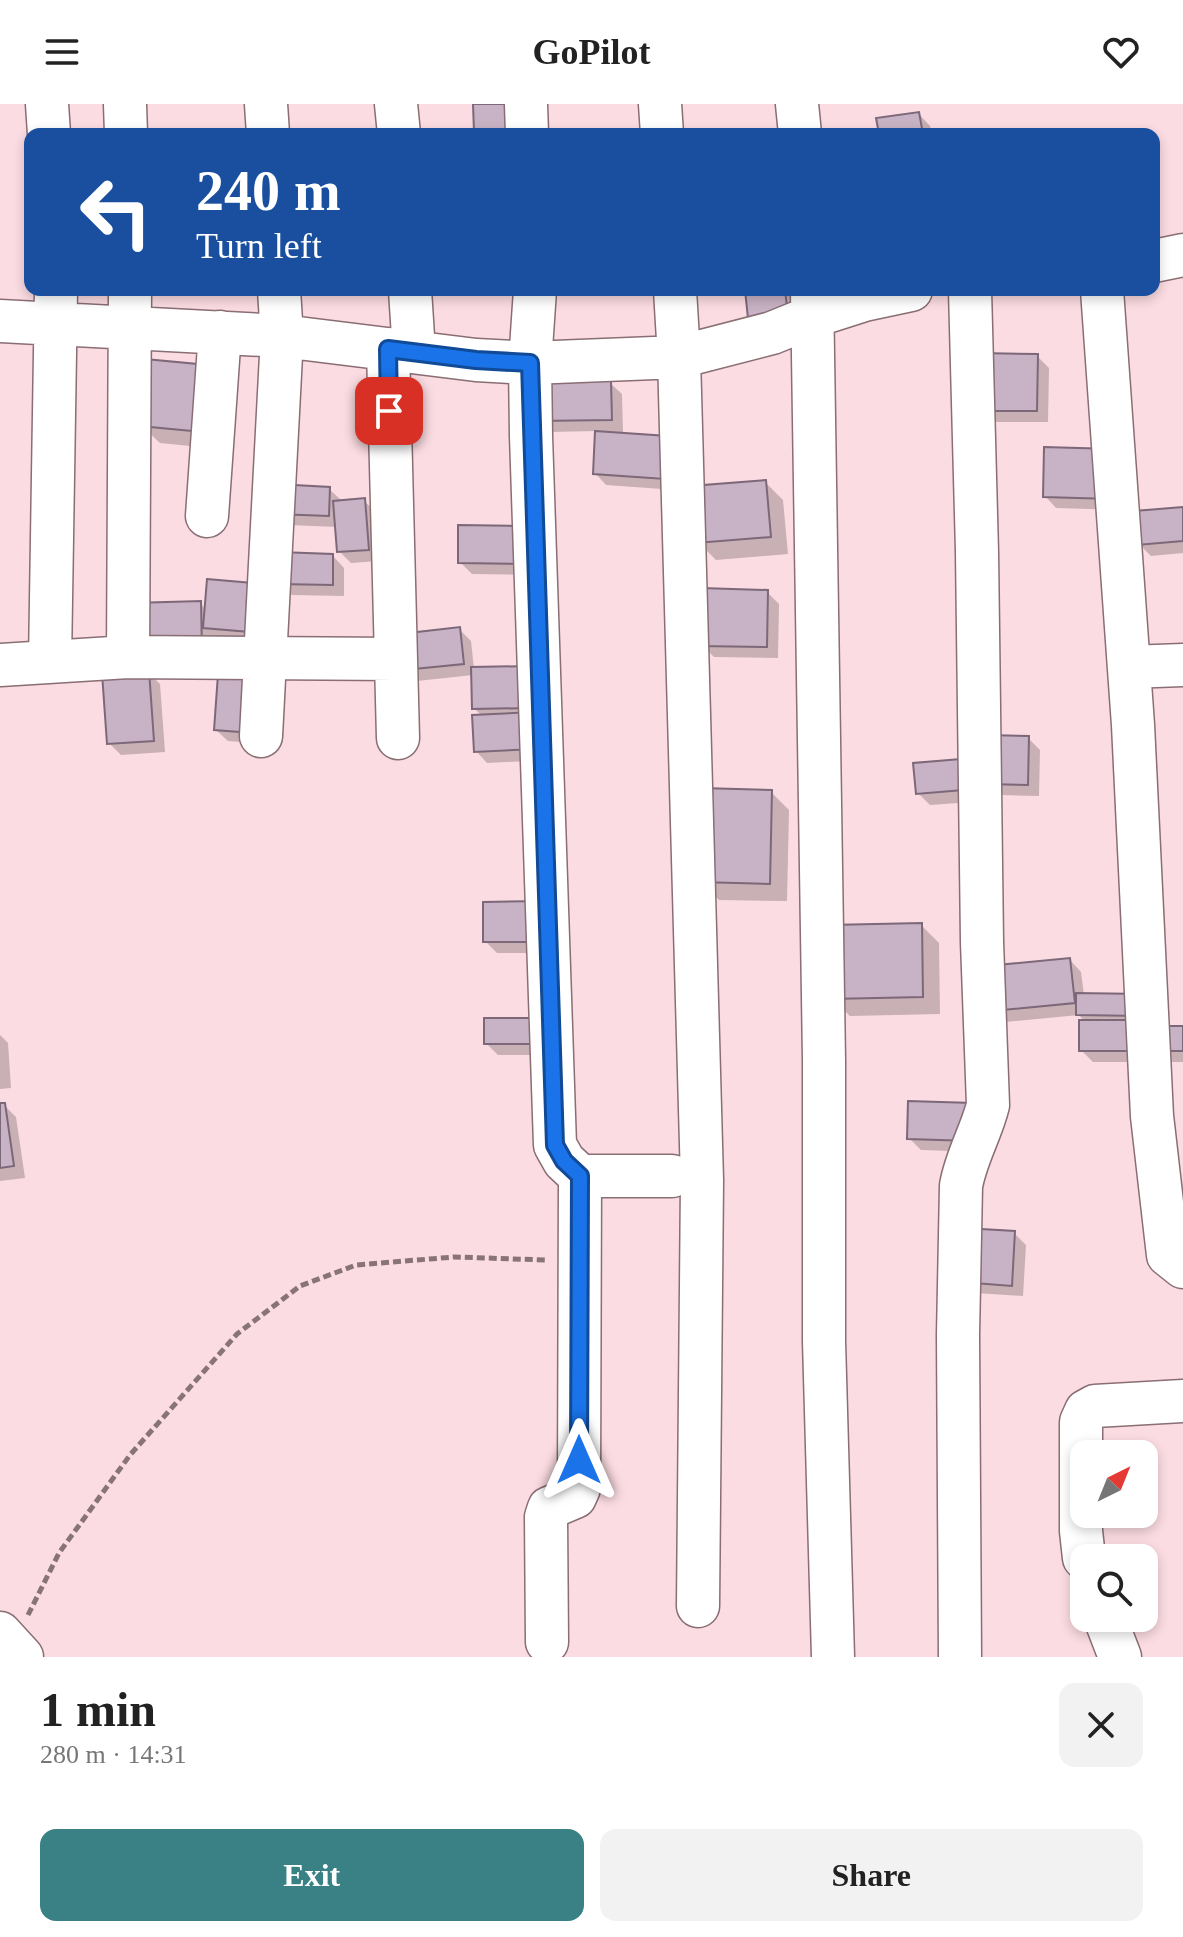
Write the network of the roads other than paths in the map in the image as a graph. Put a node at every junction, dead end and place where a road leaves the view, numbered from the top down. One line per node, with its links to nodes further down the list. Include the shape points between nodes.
1 (47, 104): 8 (street)
2 (125, 104): 9 (street)
3 (266, 104): 10 (street)
4 (396, 104): 11 (street)
5 (526, 104): 12 (street)
6 (660, 104): 13 (street)
7 (797, 104): 14 (street)
8 (49, 128)
9 (126, 128)
10 (268, 128)
11 (398, 128)
12 (527, 128)
13 (662, 128)
14 (799, 128)
15 (1183, 255): 16 (street)
16 (1160, 260)
17 (279, 296): 29 (street)
18 (409, 296): 30 (street)
19 (535, 296): 32 (street)
20 (675, 296): 31 (street)
21 (883, 296): 24 (street)
22 (970, 296): 52 (street, via 988,1105 961,1186)
23 (1102, 296): 40 (street)
24 (813, 303): 31 (street, via 772,333); 51 (street, via 824,1341)
25 (57, 306): 26 (street); 27 (street); 37 (street)
26 (130, 308): 28 (street); 34 (street)
27 (0, 321)
28 (220, 332): 29 (street); 33 (street)
29 (282, 336): 30 (street); 36 (street)
30 (401, 350): 32 (street); 35 (street)
31 (679, 357): 32 (street); 48 (street, via 702,1180)
32 (530, 363): 43 (street, via 555,1145)
33 (207, 516)
34 (128, 657): 36 (street); 37 (street)
35 (395, 659): 36 (street); 42 (street)
36 (265, 660): 41 (street)
37 (50, 662): 38 (street)
38 (0, 665)
39 (1183, 665): 40 (street)
40 (1129, 667): 45 (street, via 1152,1116 1168,1255)
41 (261, 736)
42 (398, 738)
43 (580, 1176): 44 (street); 50 (street, via 579,1488 575,1497 549,1508 546,1517)
44 (672, 1176)
45 (1183, 1267)
46 (1183, 1401): 47 (street, via 1095,1406 1086,1411 1081,1422)
47 (1082, 1544)
48 (698, 1606)
49 (1110, 1632): 53 (street)
50 (547, 1642)
51 (833, 1657)
52 (960, 1657)
53 (1120, 1657)

